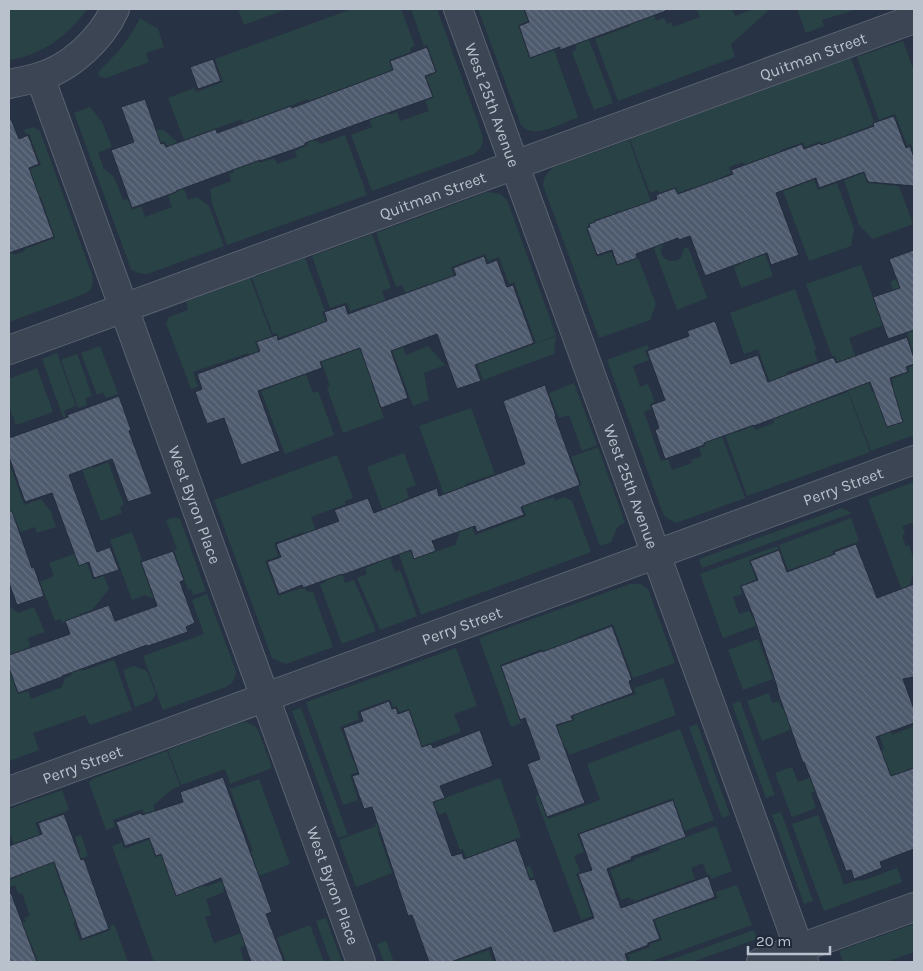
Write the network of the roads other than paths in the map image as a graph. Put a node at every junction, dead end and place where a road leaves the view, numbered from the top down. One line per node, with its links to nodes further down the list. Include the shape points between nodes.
1 (115, 9): 4 (street, via 96,40 84,51)
2 (458, 9): 6 (street, West 25th Avenue)
3 (914, 19): 6 (street, Quitman Street)
4 (40, 77): 5 (street); 7 (street, West Byron Place)
5 (9, 84)
6 (514, 165): 7 (street, Quitman Street); 10 (street, West 25th Avenue)
7 (124, 308): 8 (street, Quitman Street); 11 (street, West Byron Place)
8 (9, 350)
9 (914, 460): 10 (street, Perry Street)
10 (656, 554): 11 (street, Perry Street); 14 (street, West 25th Avenue)
11 (265, 697): 12 (street, Perry Street); 15 (street, West Byron Place)
12 (9, 790)
13 (914, 907): 14 (street)
14 (802, 955): 16 (street)
15 (361, 962)
16 (761, 962)

